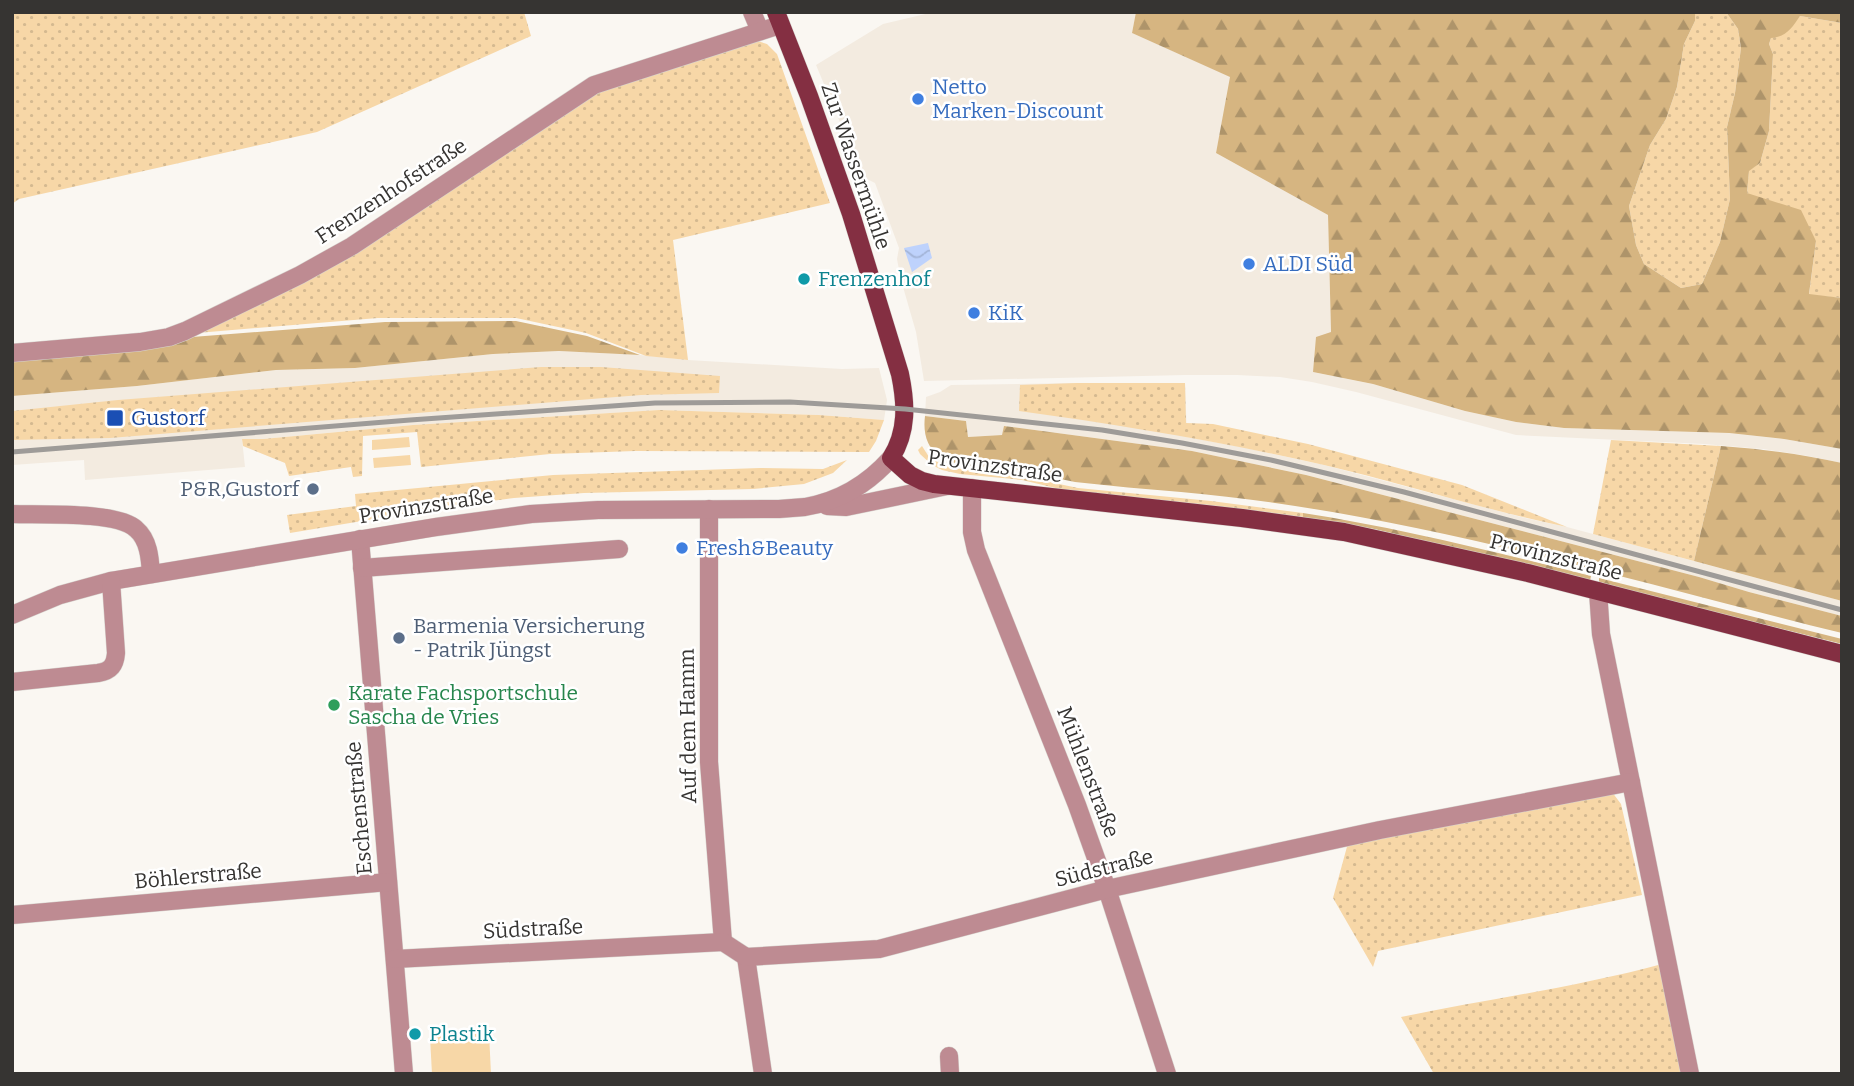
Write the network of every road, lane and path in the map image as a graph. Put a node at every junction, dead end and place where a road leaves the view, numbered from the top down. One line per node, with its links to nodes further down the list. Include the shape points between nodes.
1 (752, 12): 3 (street)
2 (778, 18): 3 (street, Frenzenhofstraße); 5 (main road, Zur Wassermühle, via 851,214 900,374 905,417)
3 (760, 31): 4 (street, Frenzenhofstraße, via 594,85 352,246 185,331 147,341)
4 (12, 353)
5 (891, 457): 6 (main road, Provinzstraße, via 910,475); 8 (street, Provinzstraße, via 848,494)
6 (947, 486): 7 (main road, Provinzstraße); 8 (street, via 846,507)
7 (972, 488): 16 (main road, Provinzstraße, via 1324,529); 22 (street, Mühlenstraße, via 976,550)
8 (813, 506): 9 (street, Provinzstraße)
9 (709, 509): 11 (street, Provinzstraße, via 531,514); 24 (street, Auf dem Hamm, via 709,762)
10 (12, 514): 14 (street, via 124,522 142,536)
11 (359, 539): 13 (street, Eschenstraße); 14 (street, Provinzstraße)
12 (619, 549): 13 (street)
13 (362, 568): 21 (street, Eschenstraße)
14 (151, 575): 15 (street, Provinzstraße)
15 (111, 581): 17 (street, Provinzstraße); 19 (street, via 116,653 111,667 99,673)
16 (1598, 591): 18 (main road, Provinzstraße); 20 (street, via 1601,634)
17 (12, 615)
18 (1842, 654)
19 (12, 682)
20 (1631, 782): 22 (street, Südstraße); 30 (street)
21 (388, 882): 23 (street, Böhlerstraße); 26 (street, Eschenstraße)
22 (1107, 889): 25 (street, Südstraße, via 894,946); 29 (street, Mühlenstraße)
23 (12, 915)
24 (723, 942): 25 (street); 26 (street, Südstraße)
25 (746, 957): 28 (street)
26 (395, 959): 27 (street, Eschenstraße)
27 (404, 1074)
28 (763, 1074)
29 (1167, 1074)
30 (1690, 1074)

